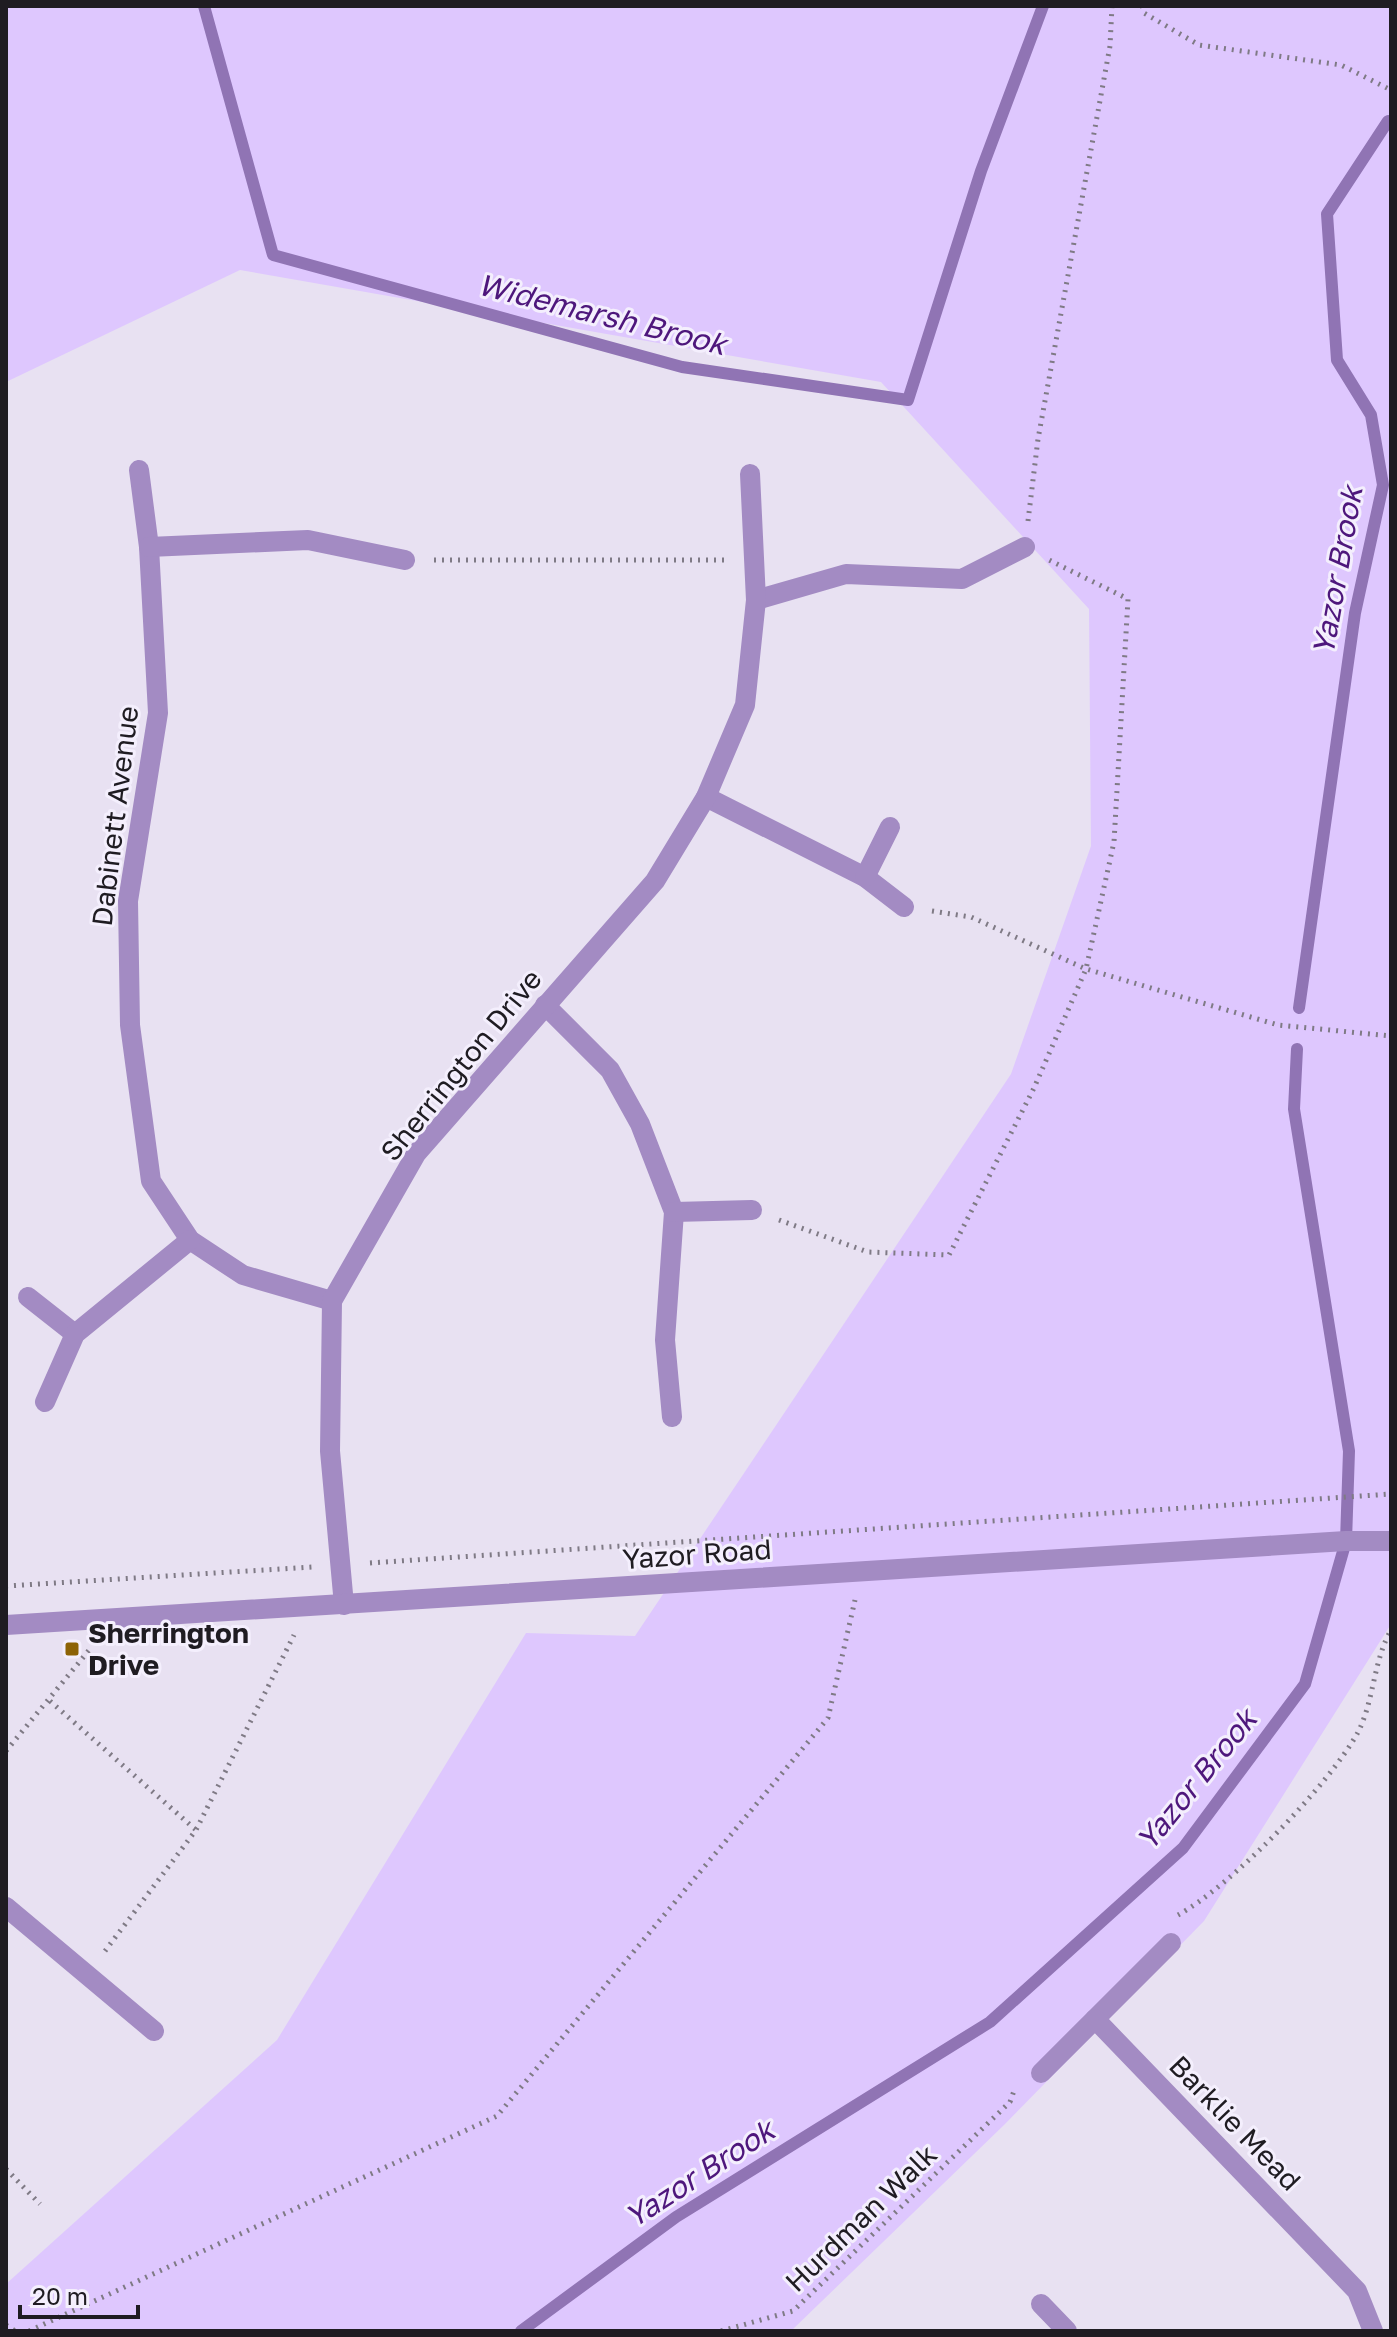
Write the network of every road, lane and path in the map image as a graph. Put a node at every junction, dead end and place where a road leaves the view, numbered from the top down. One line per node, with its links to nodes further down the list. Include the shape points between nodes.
1 (1112, 6): 7 (path, via 1110,46 1038,439)
2 (1142, 6): 3 (path, via 1144,13 1199,45 1341,65)
3 (1391, 90)
4 (139, 470): 6 (street, Dabinett Avenue)
5 (750, 474): 9 (street, Sherrington Drive)
6 (149, 547): 8 (street, via 308,540); 20 (street, Dabinett Avenue, via 158,713 128,901 130,1025 151,1181)
7 (1025, 547): 10 (street, via 962,579 846,574); 15 (path, via 1128,599 1114,842)
8 (405, 560): 9 (path)
9 (754, 560): 10 (street, Sherrington Drive)
10 (756, 600): 11 (street, Sherrington Drive, via 745,705)
11 (706, 797): 13 (street); 16 (street, Sherrington Drive, via 655,881)
12 (890, 827): 13 (street)
13 (865, 877): 14 (street)
14 (904, 907): 15 (path, via 971,917)
15 (1086, 969): 17 (path, via 1278,1025); 18 (path, via 1034,1088 949,1255 868,1252)
16 (545, 1005): 19 (street, via 610,1070 640,1124); 22 (street, Sherrington Drive, via 416,1154)
17 (1391, 1036)
18 (752, 1210): 19 (street)
19 (674, 1212): 25 (street, via 665,1340)
20 (190, 1240): 22 (street, Dabinett Avenue, via 243,1275); 23 (street)
21 (28, 1297): 23 (street)
22 (332, 1301): 28 (street, Sherrington Drive, via 330,1451)
23 (75, 1334): 24 (street)
24 (45, 1402)
25 (672, 1417)
26 (1391, 1494): 28 (path)
27 (1391, 1541): 29 (street, Yazor Road)
28 (340, 1565): 30 (path); 31 (street, Sherrington Drive)
29 (862, 1571): 31 (street, Yazor Road); 52 (path, via 828,1718 497,2116)
30 (6, 1586)
31 (344, 1605): 32 (street, Yazor Road)
32 (311, 1606): 33 (street, Yazor Road); 38 (path)
33 (114, 1616): 34 (street, Yazor Road); 36 (path)
34 (6, 1625)
35 (1391, 1630): 40 (path, via 1358,1732 1319,1787 1205,1901)
36 (50, 1701): 37 (path); 38 (path)
37 (6, 1751)
38 (196, 1830): 42 (path)
39 (6, 1907): 42 (street)
40 (1168, 1921)
41 (1171, 1943): 43 (street)
42 (87, 1974): 44 (street)
43 (1095, 2019): 45 (street); 55 (street, Barklie Mead, via 1357,2291)
44 (154, 2031)
45 (1041, 2073)
46 (1018, 2079): 53 (path, Hurdman Walk, via 1010,2102 793,2311)
47 (6, 2169): 48 (path)
48 (40, 2204)
49 (1041, 2304): 54 (street)
50 (6, 2325): 51 (path)
51 (15, 2331)
52 (29, 2331)
53 (721, 2331)
54 (1067, 2331)
55 (1373, 2331)

